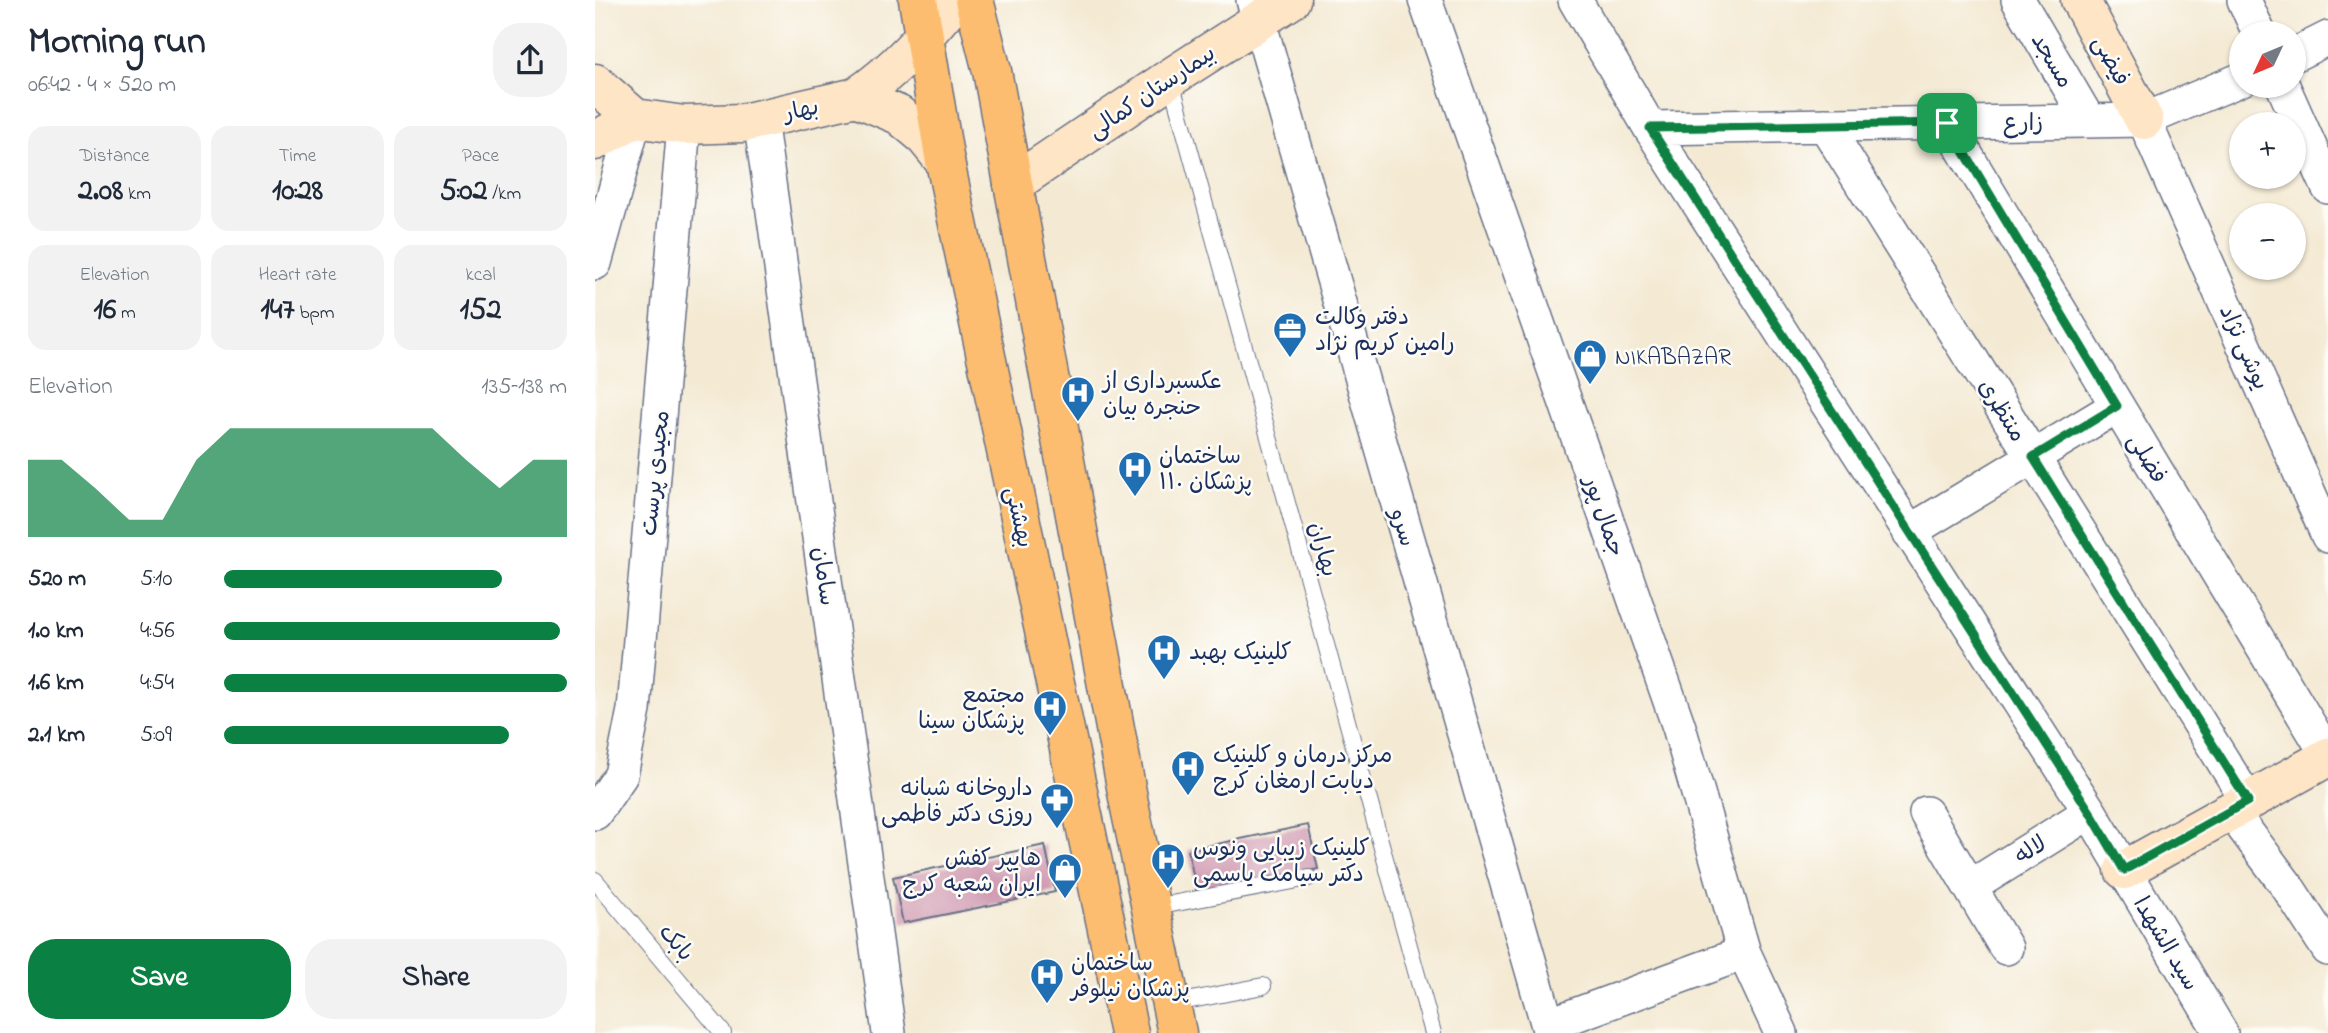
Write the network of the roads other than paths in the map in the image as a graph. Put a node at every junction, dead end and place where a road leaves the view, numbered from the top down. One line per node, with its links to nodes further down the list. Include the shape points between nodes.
1 (955, 0): 10 (street)
2 (974, 0): 29 (main road)
3 (1291, 0): 9 (street, بیمارستان کمالی)
4 (1425, 0): 48 (street, جمال پور, via 1679,727)
5 (1575, 0): 26 (street, سید الشهدا)
6 (2018, 0): 22 (street, مسجد)
7 (2080, 0): 21 (street, فیضی)
8 (2244, 0): 11 (street)
9 (1256, 11): 14 (street, بیمارستان کمالی); 51 (street, سرو)
10 (921, 18): 17 (street, via 883,79); 28 (main road, بهشتى)
11 (2254, 21)
12 (2328, 38): 13 (street)
13 (2307, 48)
14 (1170, 78): 29 (street, بیمارستان کمالی); 55 (lane, بهاران)
15 (595, 83): 19 (street)
16 (2229, 84): 21 (street)
17 (856, 97): 20 (street, بهار); 28 (street, via 899,115)
18 (2288, 98): 30 (street)
19 (635, 118): 24 (street, بهار); 27 (street); 31 (street)
20 (761, 118): 24 (street, بهار); 53 (street, سامان)
21 (2144, 120): 22 (street, زارع); 35 (street, یوشی نژاد)
22 (2089, 121): 23 (street, زارع)
23 (1947, 123): 25 (street, زارع); 32 (street, فضلی)
24 (684, 125): 39 (street, مجیدی پرست, via 633,710 621,775)
25 (1825, 125): 26 (street, زارع); 33 (street, منتظری)
26 (1650, 128): 34 (street, سید الشهدا)
27 (595, 141)
28 (945, 162): 54 (main road, بهشتى)
29 (1013, 184): 45 (main road)
30 (2328, 187)
31 (595, 263)
32 (2117, 406): 33 (street); 36 (street, فضلی)
33 (2033, 457): 34 (street); 37 (street, منتظری)
34 (1909, 532): 38 (street, سید الشهدا)
35 (2328, 536)
36 (2328, 757): 37 (street)
37 (2239, 806): 41 (street); 47 (street, منتظری)
38 (2090, 812): 41 (street, سید الشهدا); 44 (street, لاله)
39 (595, 813)
40 (1926, 813): 44 (street)
41 (2124, 870): 57 (street, سید الشهدا)
42 (1309, 878): 45 (lane)
43 (595, 880): 52 (lane, بابک)
44 (1970, 887): 46 (street)
45 (1150, 908): 50 (main road)
46 (2006, 948)
47 (2328, 949)
48 (1744, 953): 51 (street); 56 (street, جمال پور)
49 (1263, 986): 50 (lane)
50 (1174, 1018)
51 (1549, 1029)
52 (723, 1033)
53 (888, 1033)
54 (1129, 1033)
55 (1433, 1033)
56 (1781, 1033)
57 (2221, 1033)

